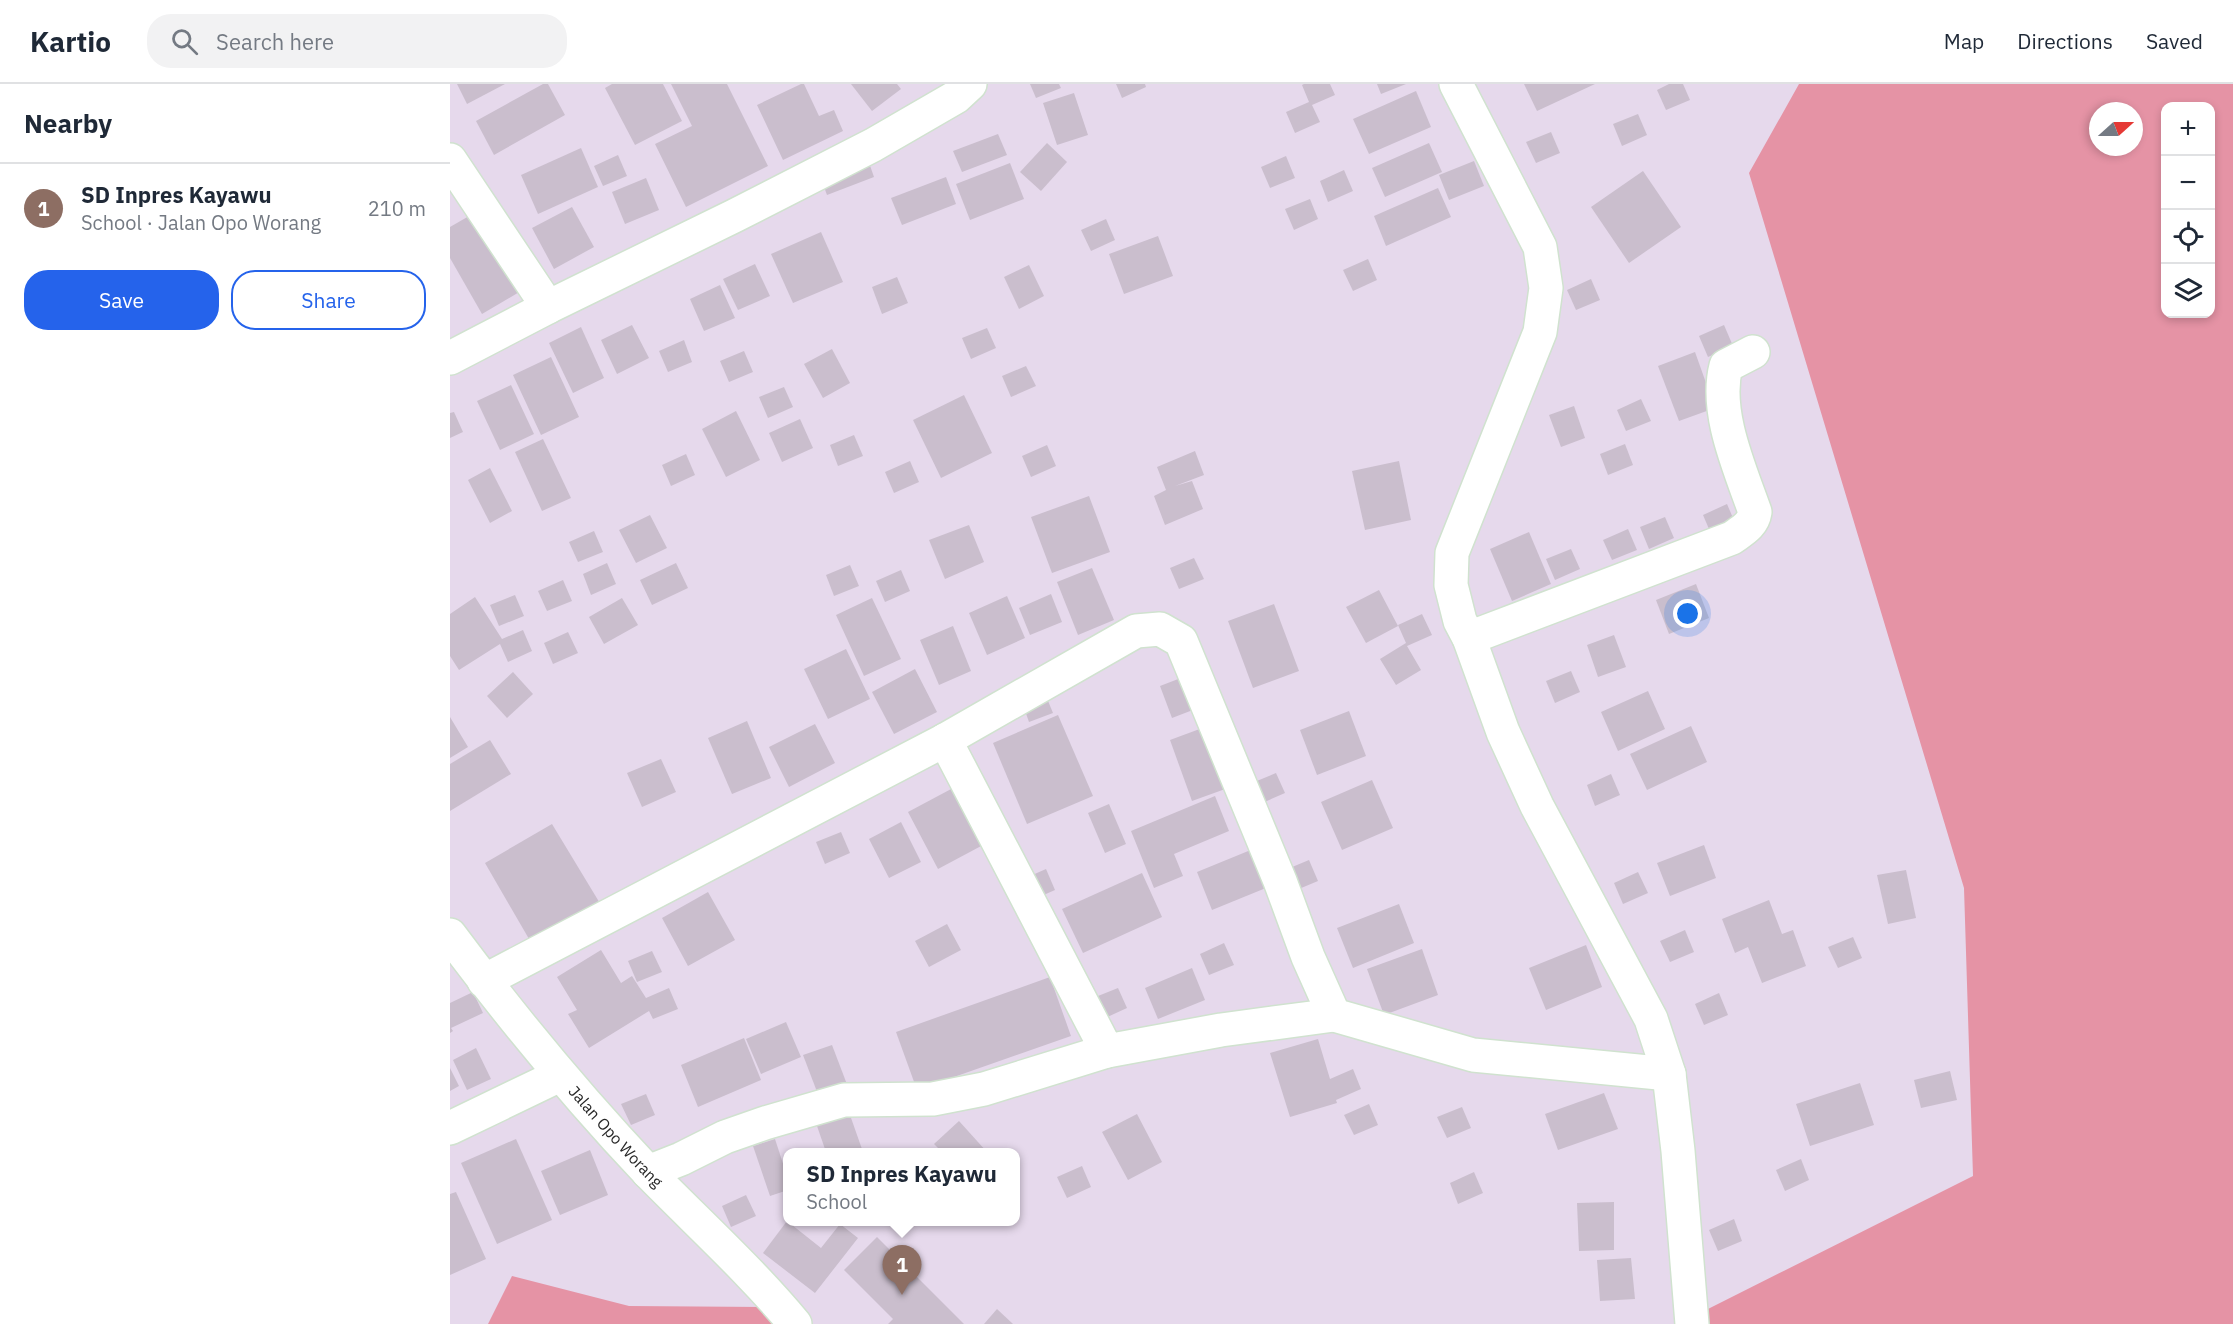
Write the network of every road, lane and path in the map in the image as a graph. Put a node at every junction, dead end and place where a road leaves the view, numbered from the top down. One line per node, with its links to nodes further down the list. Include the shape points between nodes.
1 (970, 84): 4 (street, via 946,103 873,145)
2 (1456, 84): 7 (street, via 1540,247 1546,288 1540,333 1452,553 1451,585 1460,621)
3 (450, 160): 4 (street)
4 (548, 307): 6 (street)
5 (1753, 352): 7 (street, via 1726,366 1722,380 1724,409 1755,512 1754,520 1732,538)
6 (450, 358)
7 (1469, 638): 13 (street, via 1503,732 1537,806 1651,1019)
8 (945, 740): 10 (street); 11 (street, via 1136,631 1160,629 1181,641); 12 (street)
9 (450, 935): 10 (street, Jalan Opo Worang)
10 (484, 981): 14 (street, Jalan Opo Worang)
11 (1334, 1015): 12 (street, via 1221,1030); 13 (street, via 1473,1055)
12 (1107, 1052): 16 (street, via 984,1089 933,1099 844,1100 745,1130)
13 (1669, 1074): 18 (street)
14 (560, 1075): 15 (street); 16 (street, Jalan Opo Worang)
15 (450, 1128)
16 (648, 1172): 17 (street, Jalan Opo Worang)
17 (795, 1324)
18 (1692, 1324)

